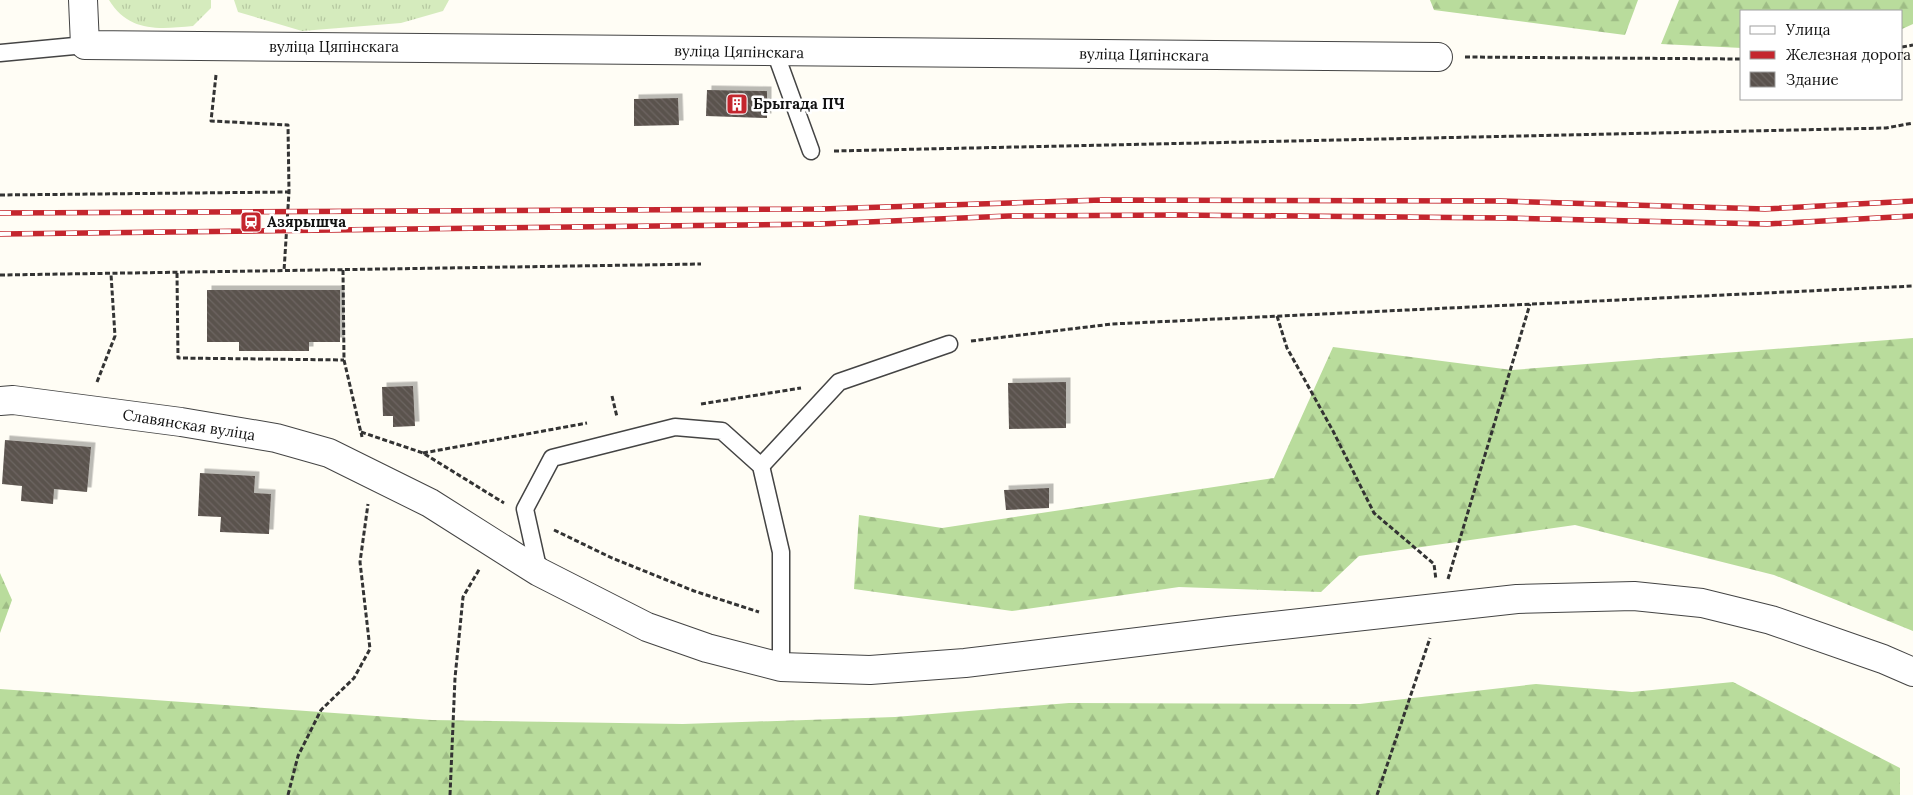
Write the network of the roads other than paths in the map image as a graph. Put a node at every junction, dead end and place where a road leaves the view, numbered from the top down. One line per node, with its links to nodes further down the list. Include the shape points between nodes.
1 (83, 0): 2 (street)
2 (85, 45): 3 (street, вуліца Цяпінскага); 4 (lane)
3 (775, 52): 5 (street, вуліца Цяпінскага); 6 (lane)
4 (0, 53)
5 (1438, 57)
6 (811, 151)
7 (949, 344): 9 (lane, via 839,382)
8 (0, 401): 10 (street, Славянская вуліца, via 181,422 276,438 329,452 430,503)
9 (760, 466): 10 (lane, via 722,431 675,427 552,458 525,509); 11 (lane, via 781,552)
10 (539, 572): 11 (street, Славянская вуліца, via 647,626 706,648)
11 (781, 667): 12 (street, Славянская вуліца, via 870,670 965,663 1517,600 1634,596 1702,603 1771,620)
12 (1913, 672)

